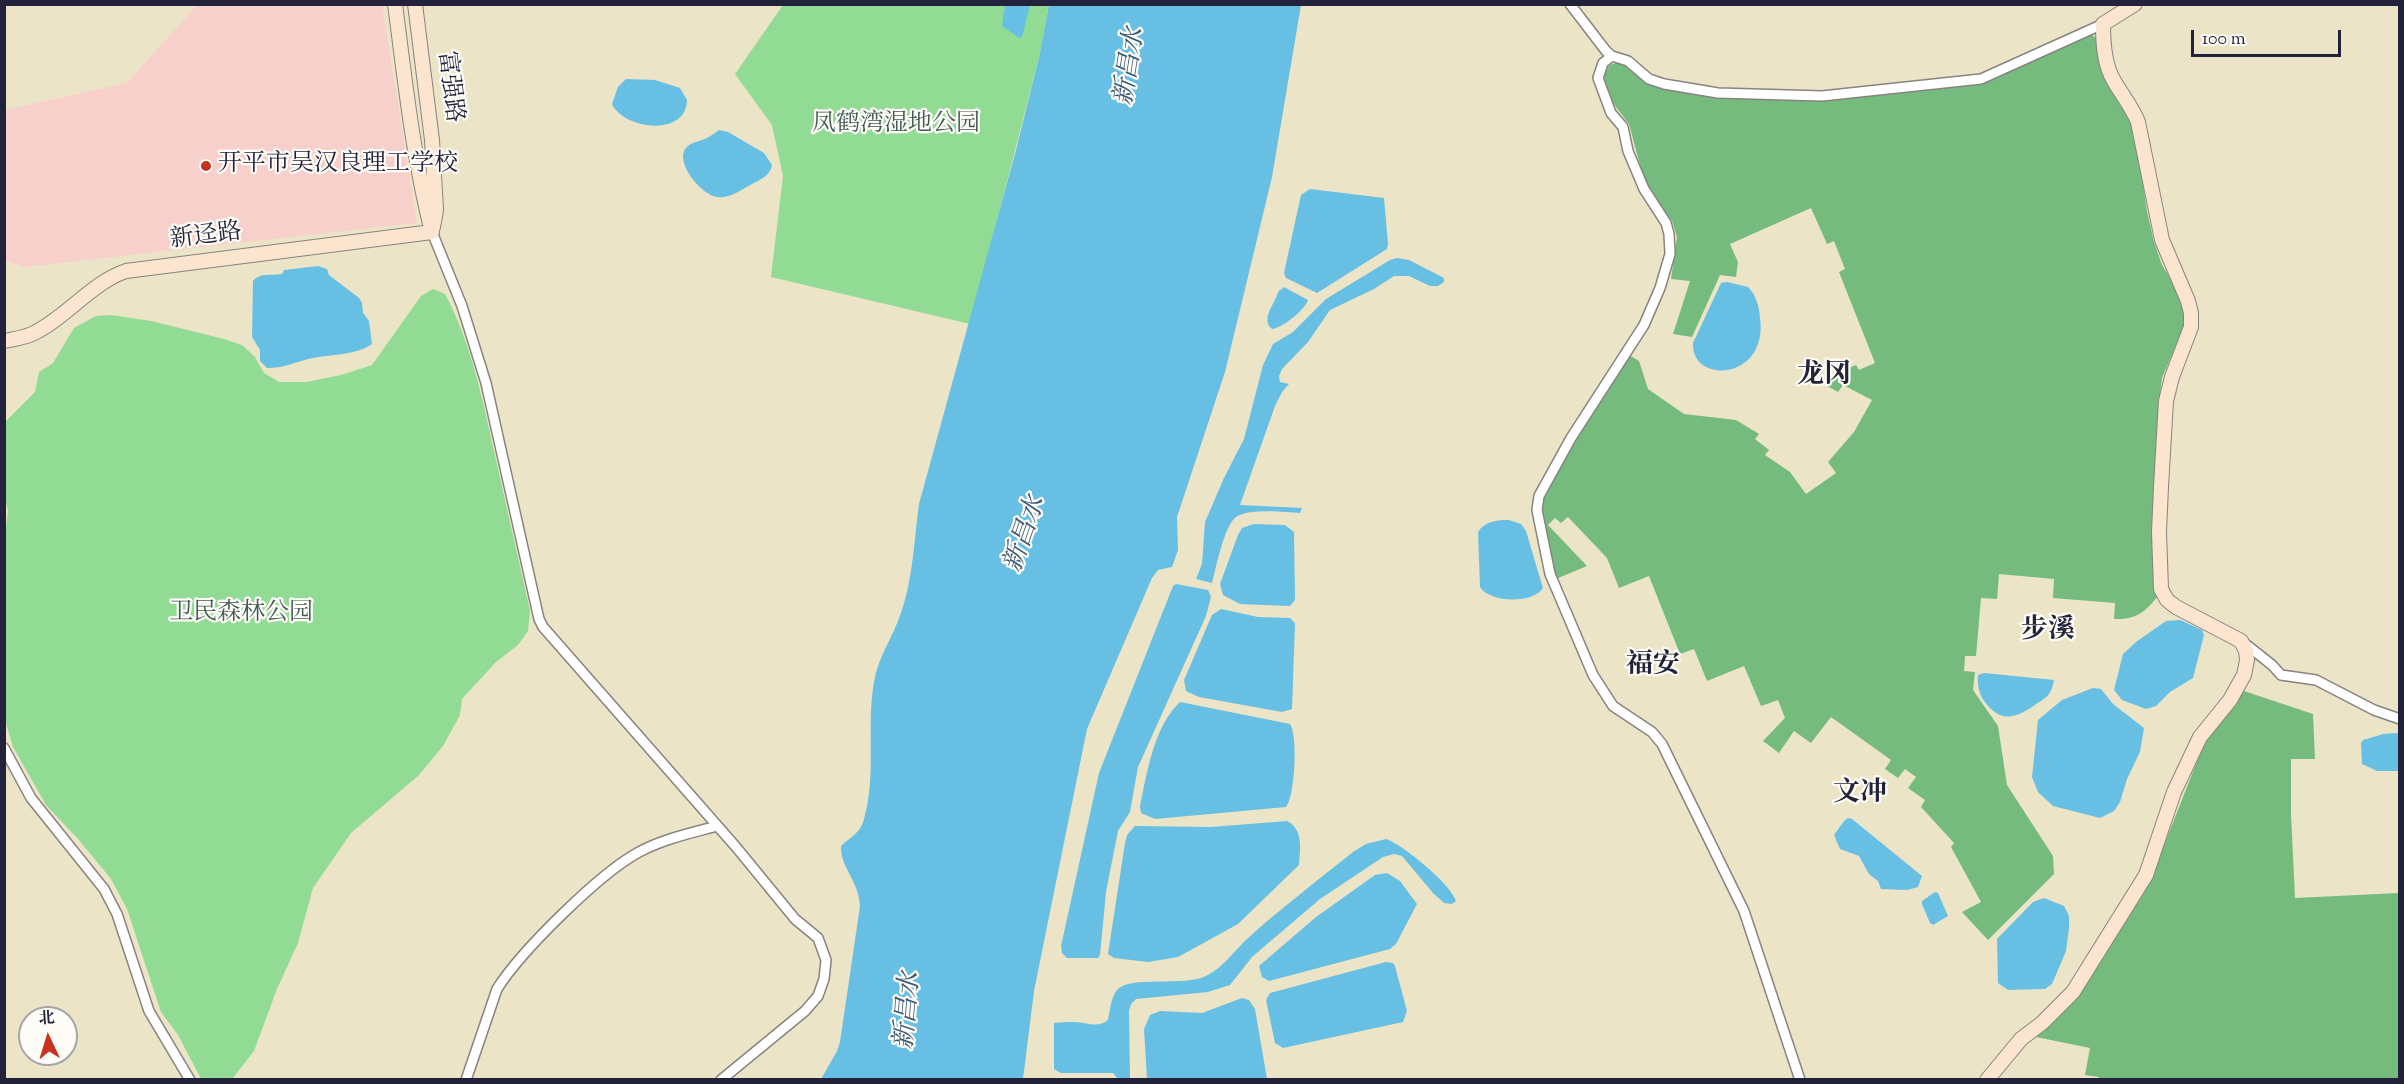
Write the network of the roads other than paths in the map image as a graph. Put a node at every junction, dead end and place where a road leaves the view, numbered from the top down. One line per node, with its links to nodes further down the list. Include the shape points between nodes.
1 (395, 4): 7 (street, 富强路, via 413,142)
2 (415, 4): 7 (street, 富强路, via 432,140 436,210)
3 (1570, 4): 6 (street)
4 (2135, 4): 5 (street)
5 (2103, 24): 6 (street, via 1981,79 1822,96 1745,95 1683,88 1655,82 1628,61); 9 (street, via 2111,75 2138,122 2162,240 2192,313 2191,327 2166,401 2159,532 2161,589 2175,607)
6 (1612, 56): 17 (street, via 1603,63 1598,78 1611,114 1623,127 1644,189 1666,223 1670,249 1660,288 1644,325 1571,438 1539,496 1537,510 1550,574 1593,675 1613,706 1652,732 1662,744 1744,911)
7 (432, 232): 8 (street, 新迳路, via 126,271 38,331); 12 (street, via 462,306 486,383 539,619)
8 (4, 341)
9 (2241, 641): 10 (street, via 2281,675 2316,680 2374,710); 13 (street, via 2247,660 2244,675 2230,700 2200,737 2174,792 2141,883 2073,992 2021,1039)
10 (2400, 718)
11 (4, 748): 14 (street, via 31,798 104,889 117,914 150,1011)
12 (717, 826): 15 (street, via 665,841 626,860 541,937 497,989); 16 (street, via 795,919 818,938 826,960 824,979 810,1006)
13 (1988, 1079)
14 (190, 1080)
15 (466, 1080)
16 (721, 1080)
17 (1800, 1080)

